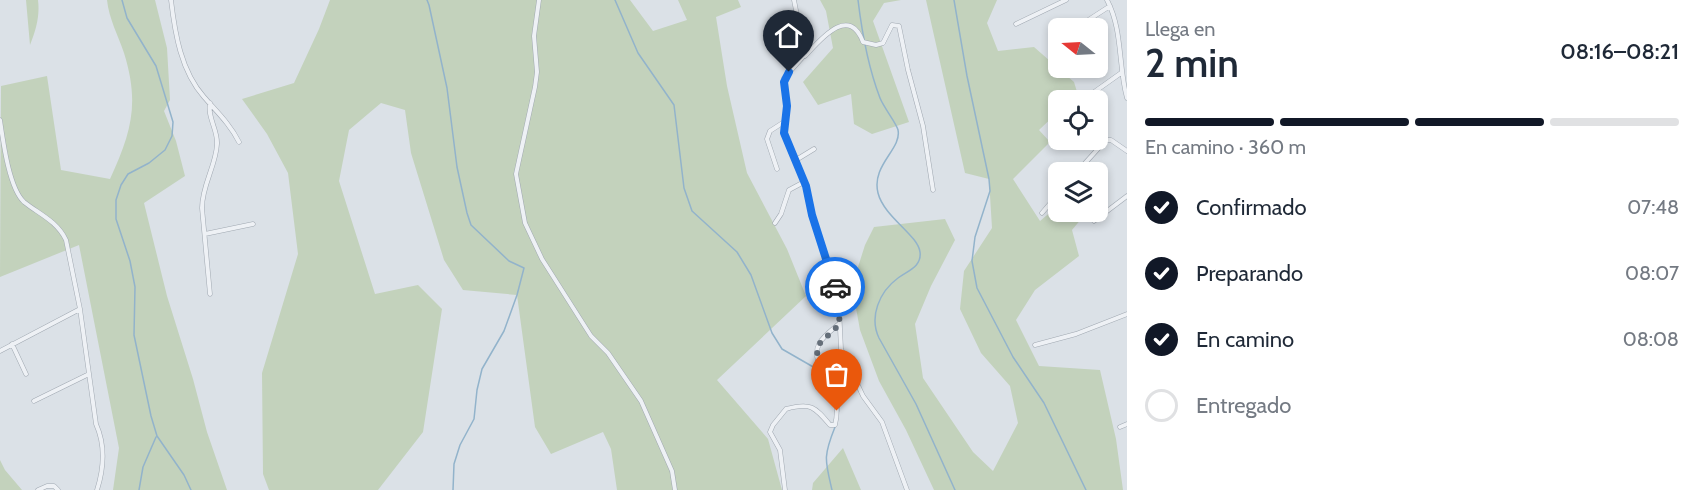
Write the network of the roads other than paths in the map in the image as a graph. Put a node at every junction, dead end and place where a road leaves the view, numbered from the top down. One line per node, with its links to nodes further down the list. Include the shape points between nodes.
1 (171, 0): 13 (street, via 181,54 198,89)
2 (539, 0): 46 (street, via 534,36 537,72 516,174 525,223 542,259 591,336 608,352 641,401 672,471)
3 (794, 0): 9 (street, via 805,48)
4 (1066, 0): 8 (street)
5 (1107, 0): 6 (street)
6 (1110, 6): 7 (street); 10 (street, via 1116,21)
7 (1091, 18)
8 (1016, 24)
9 (802, 58): 15 (street, via 784,78); 23 (street, via 839,25 849,26 860,34 863,42 876,45 883,43 892,25 899,26 923,126)
10 (1121, 72): 11 (street); 12 (street)
11 (1097, 90)
12 (1127, 98)
13 (210, 102): 16 (street); 30 (street, via 217,145 202,194)
14 (0, 120): 32 (street, via 17,194 48,218 66,240)
15 (785, 121): 19 (street, via 784,136); 21 (street, via 770,131 766,139)
16 (239, 142)
17 (814, 149): 19 (street)
18 (1127, 151): 20 (street, via 1106,140)
19 (796, 160): 22 (street)
20 (1086, 162)
21 (777, 169)
22 (804, 182): 28 (street, via 789,190); 34 (street, via 834,283)
23 (933, 190)
24 (1127, 196): 26 (street)
25 (1048, 205): 27 (street)
26 (1108, 210)
27 (1041, 213)
28 (775, 222)
29 (253, 224): 30 (street)
30 (205, 234): 31 (street)
31 (210, 294)
32 (80, 309): 35 (street); 39 (street)
33 (1127, 314): 36 (street)
34 (840, 324): 47 (street, via 819,344 817,352 820,367 833,390 835,425 830,425 816,409 804,406 786,408 772,425 770,432 780,450); 48 (street, via 844,357 863,396 882,422)
35 (12, 344): 37 (street); 38 (street)
36 (1035, 345)
37 (0, 351)
38 (26, 374)
39 (89, 374): 40 (street); 45 (street, via 102,439)
40 (34, 401)
41 (1127, 424): 42 (street)
42 (1120, 427)
43 (38, 490): 44 (street, via 54,486)
44 (58, 490)
45 (97, 490)
46 (675, 490)
47 (785, 490)
48 (907, 490)

